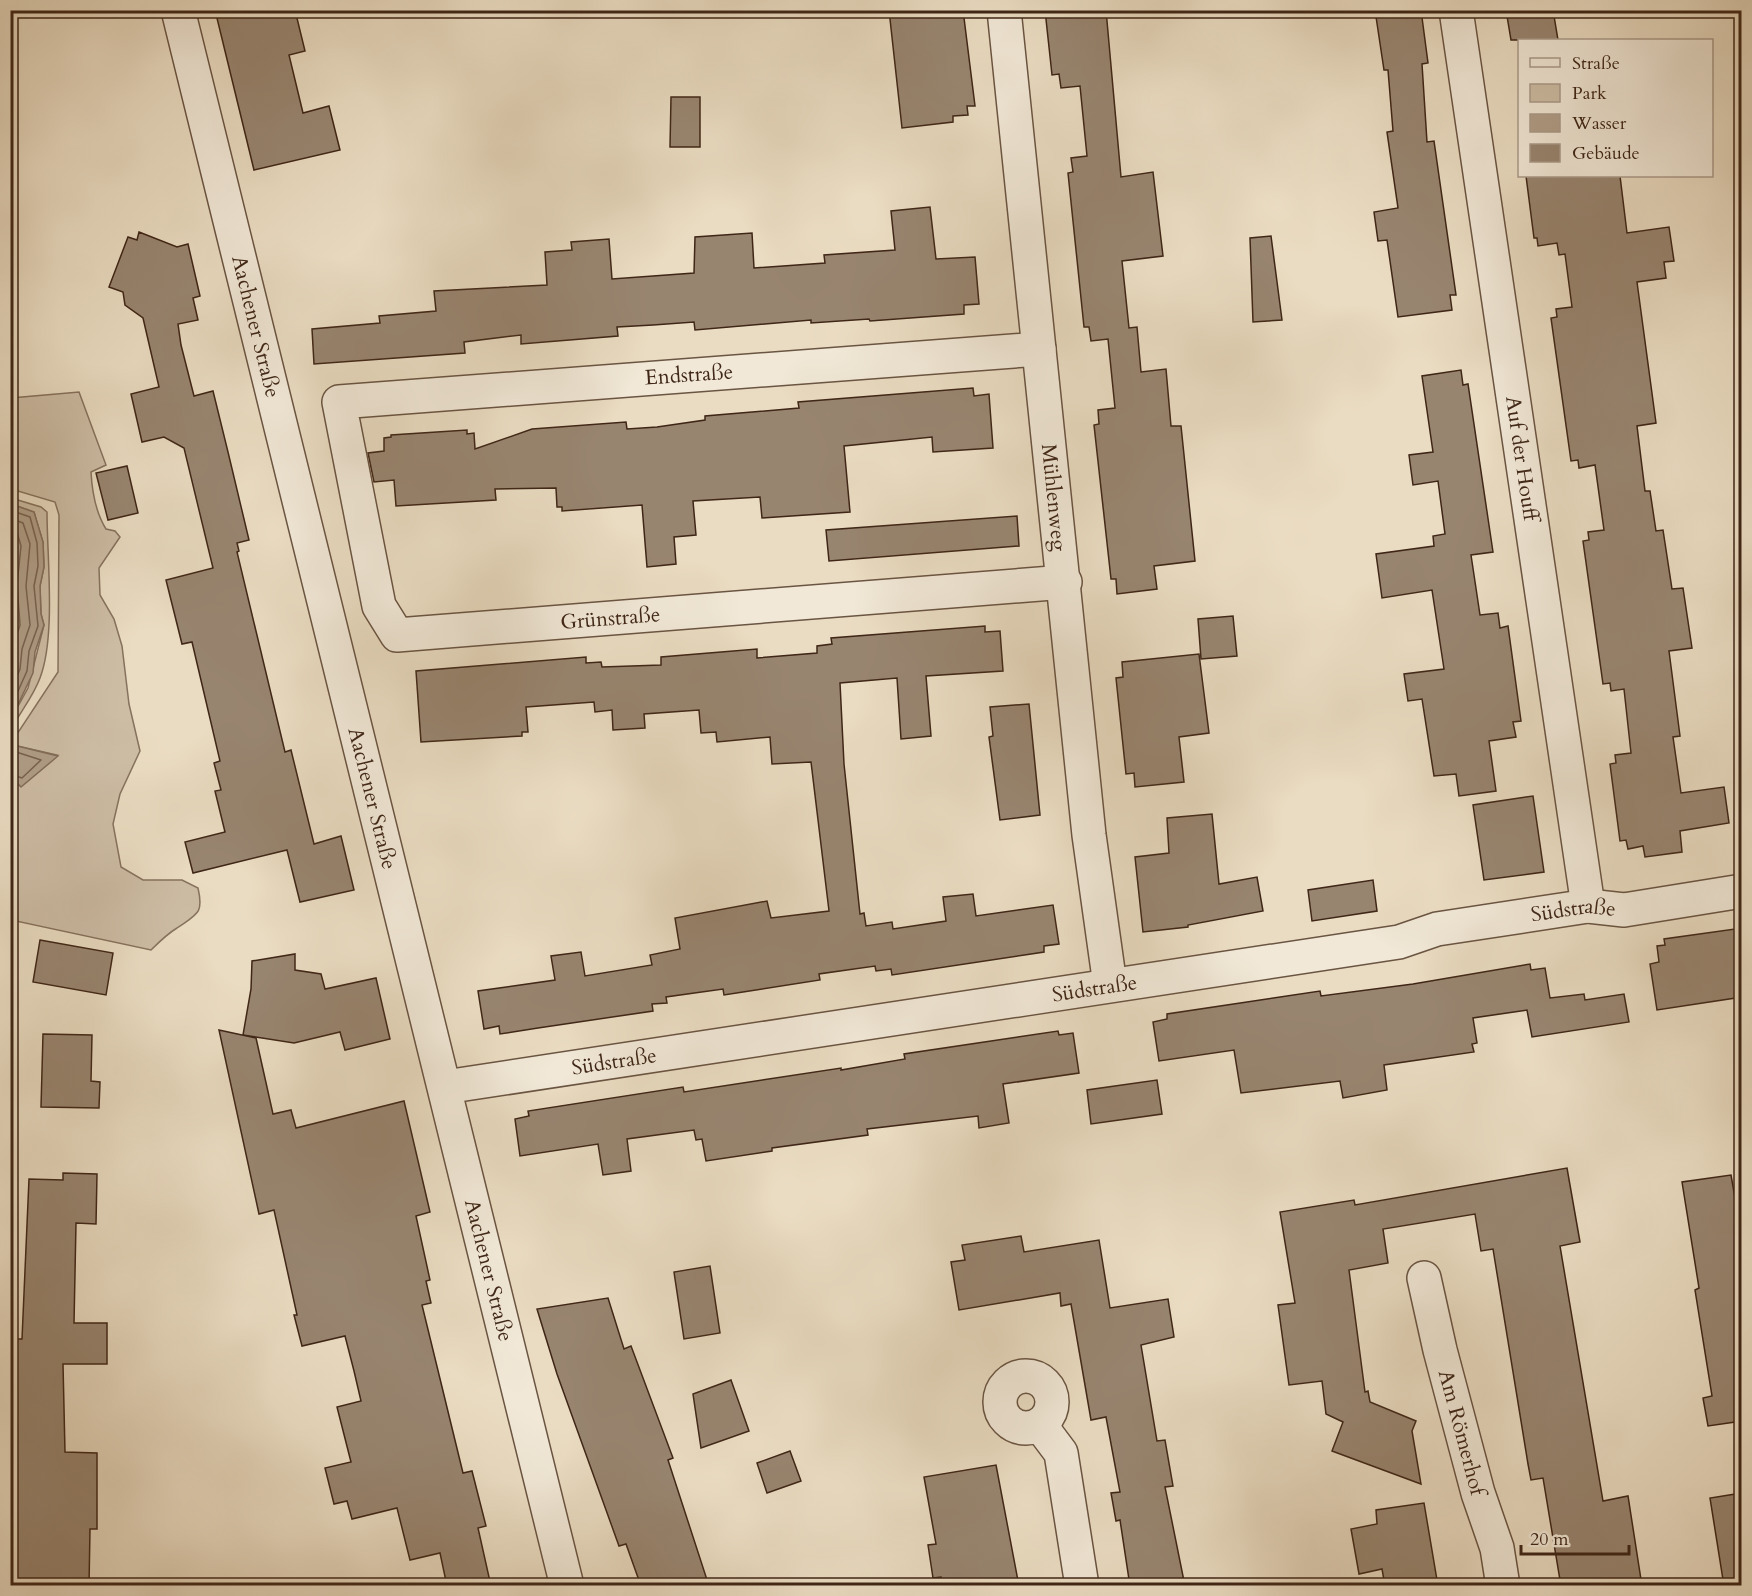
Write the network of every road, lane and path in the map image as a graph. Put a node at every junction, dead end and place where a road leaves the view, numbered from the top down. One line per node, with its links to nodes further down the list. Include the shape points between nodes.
1 (178, 10): 10 (street, Aachener Straße)
2 (1004, 10): 4 (street, Mühlenweg)
3 (1456, 10): 8 (street, Auf der Houff)
4 (1039, 349): 5 (street, Endstraße); 6 (street, Mühlenweg)
5 (339, 402): 6 (street, Grünstraße, via 379,606 397,635)
6 (1065, 582): 9 (street, Mühlenweg, via 1089,835)
7 (1742, 891): 8 (street, Südstraße, via 1624,910)
8 (1588, 906): 9 (street, Südstraße, via 1437,929 1399,942)
9 (1110, 985): 10 (street, Südstraße)
10 (445, 1087): 13 (street, Aachener Straße)
11 (1424, 1278): 15 (street, Am Römerhof, via 1474,1482 1497,1548)
12 (1040, 1425): 14 (street, via 1061,1453)
13 (567, 1586)
14 (1082, 1586)
15 (1503, 1586)

